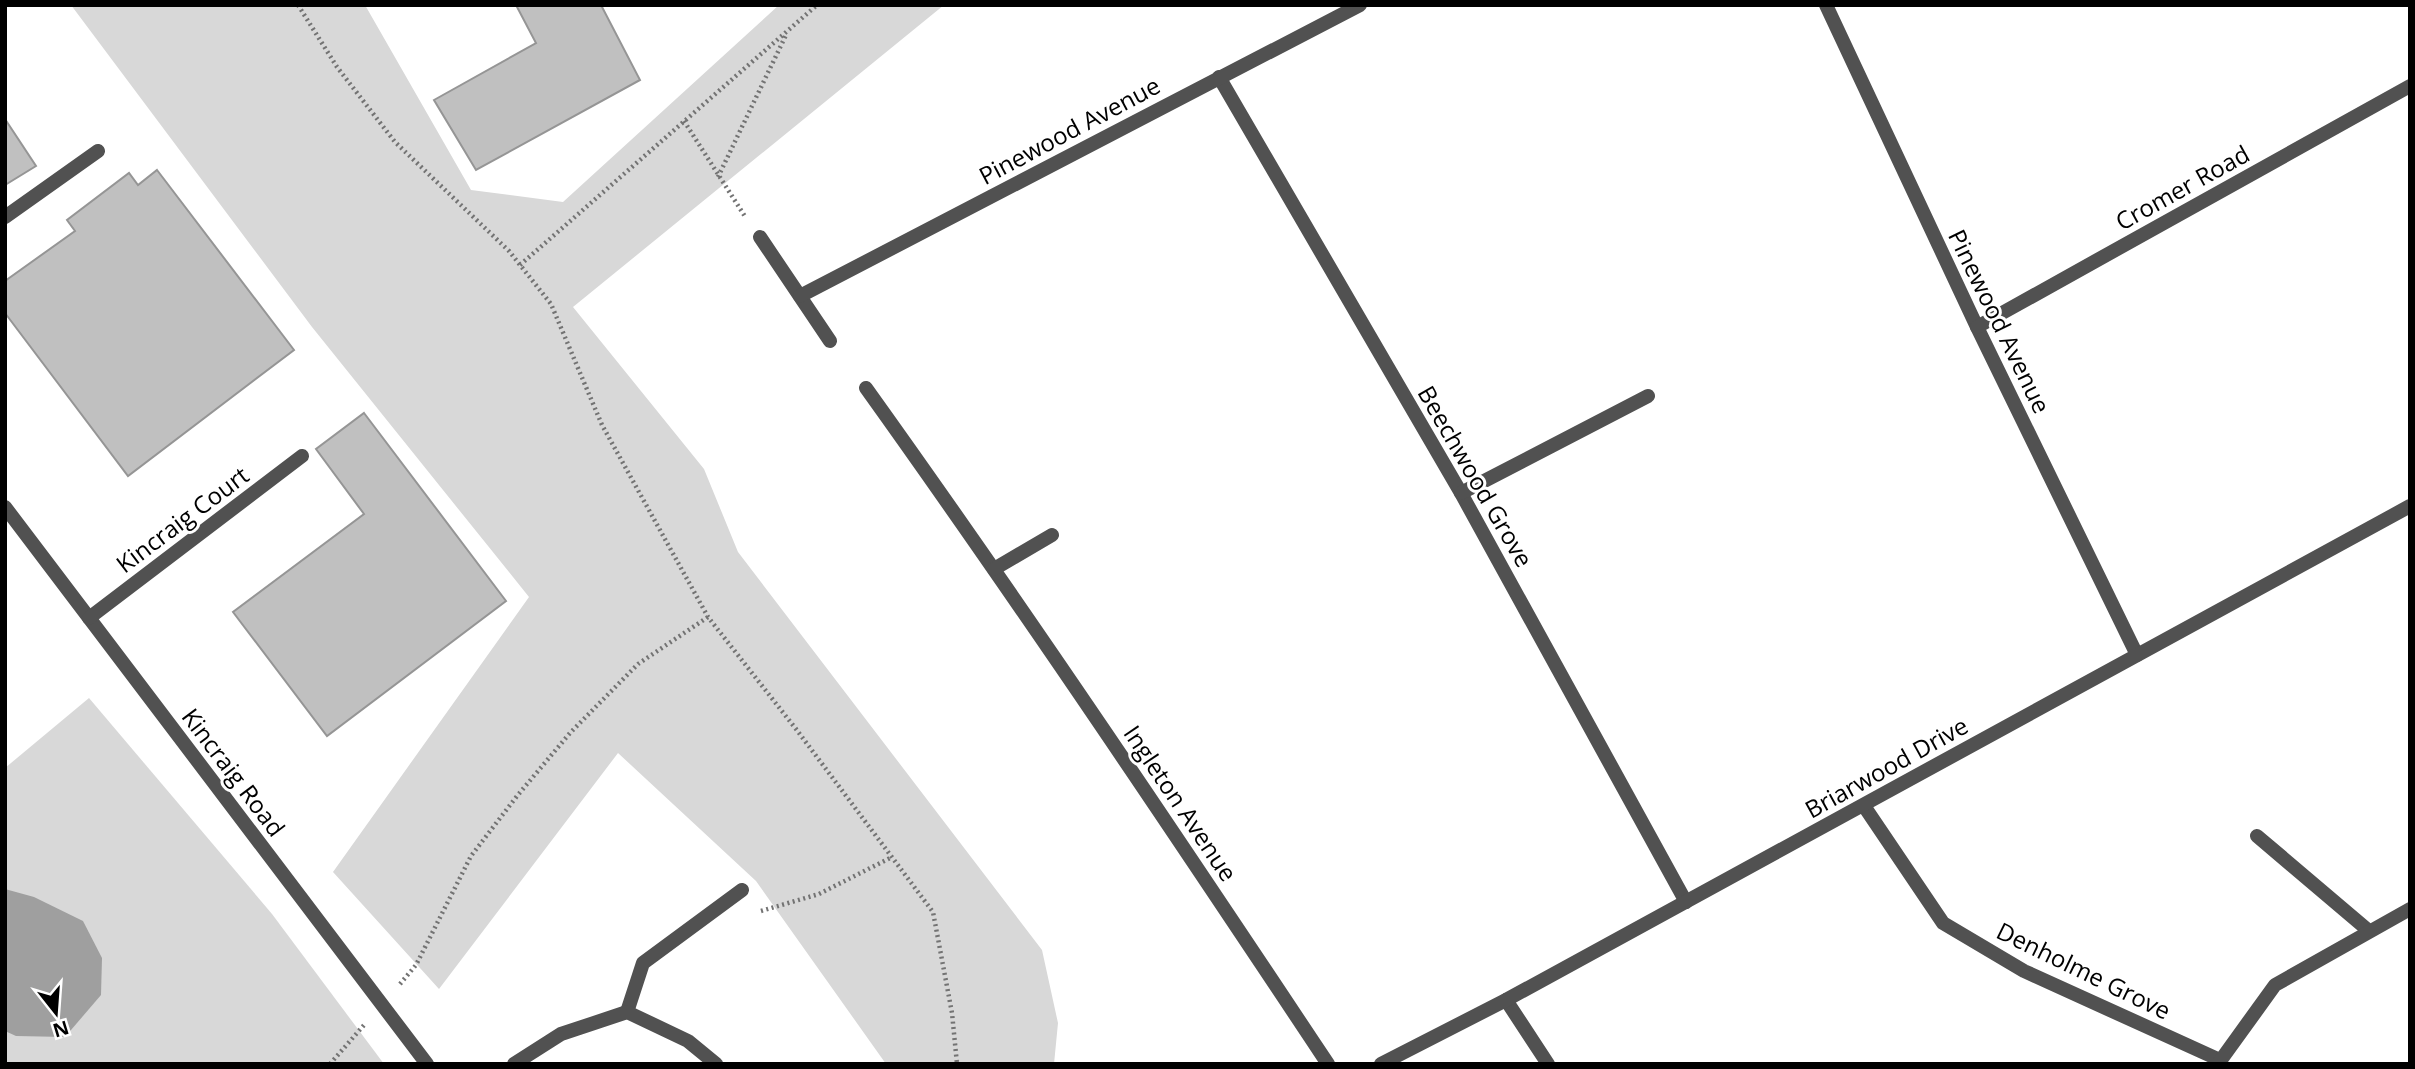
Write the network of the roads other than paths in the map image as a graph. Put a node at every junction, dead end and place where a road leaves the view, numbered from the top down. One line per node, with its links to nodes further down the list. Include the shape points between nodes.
1 (1360, 5): 3 (street, Pinewood Avenue)
2 (1826, 5): 9 (street, Pinewood Avenue)
3 (1219, 77): 8 (street, Pinewood Avenue); 14 (street, Beechwood Grove)
4 (2410, 86): 9 (street, Cromer Road)
5 (98, 151): 6 (street)
6 (5, 217)
7 (760, 237): 8 (street)
8 (800, 296): 10 (street)
9 (1977, 327): 20 (street, Pinewood Avenue)
10 (830, 341)
11 (866, 388): 18 (street, Ingleton Avenue)
12 (1648, 396): 14 (street)
13 (302, 456): 19 (street, Kincraig Court)
14 (1461, 493): 24 (street, Beechwood Grove)
15 (2410, 506): 20 (street, Briarwood Drive)
16 (5, 508): 19 (street, Kincraig Road)
17 (1052, 535): 18 (street)
18 (994, 569): 33 (street, Ingleton Avenue)
19 (89, 618): 30 (street, Kincraig Road)
20 (2137, 655): 21 (street, Briarwood Drive)
21 (1864, 806): 24 (street, Briarwood Drive); 29 (street, Denholme Grove, via 1943,922 2024,971)
22 (2257, 836): 26 (street)
23 (741, 890): 28 (street, via 643,963)
24 (1686, 902): 27 (street, Briarwood Drive)
25 (2410, 909): 26 (street)
26 (2369, 931): 29 (street, via 2275,985)
27 (1506, 1000): 34 (street, Briarwood Drive); 35 (street)
28 (627, 1012): 31 (street, via 561,1034); 32 (street, via 688,1041)
29 (2219, 1062)
30 (427, 1064)
31 (514, 1064)
32 (716, 1064)
33 (1328, 1064)
34 (1381, 1064)
35 (1548, 1064)

